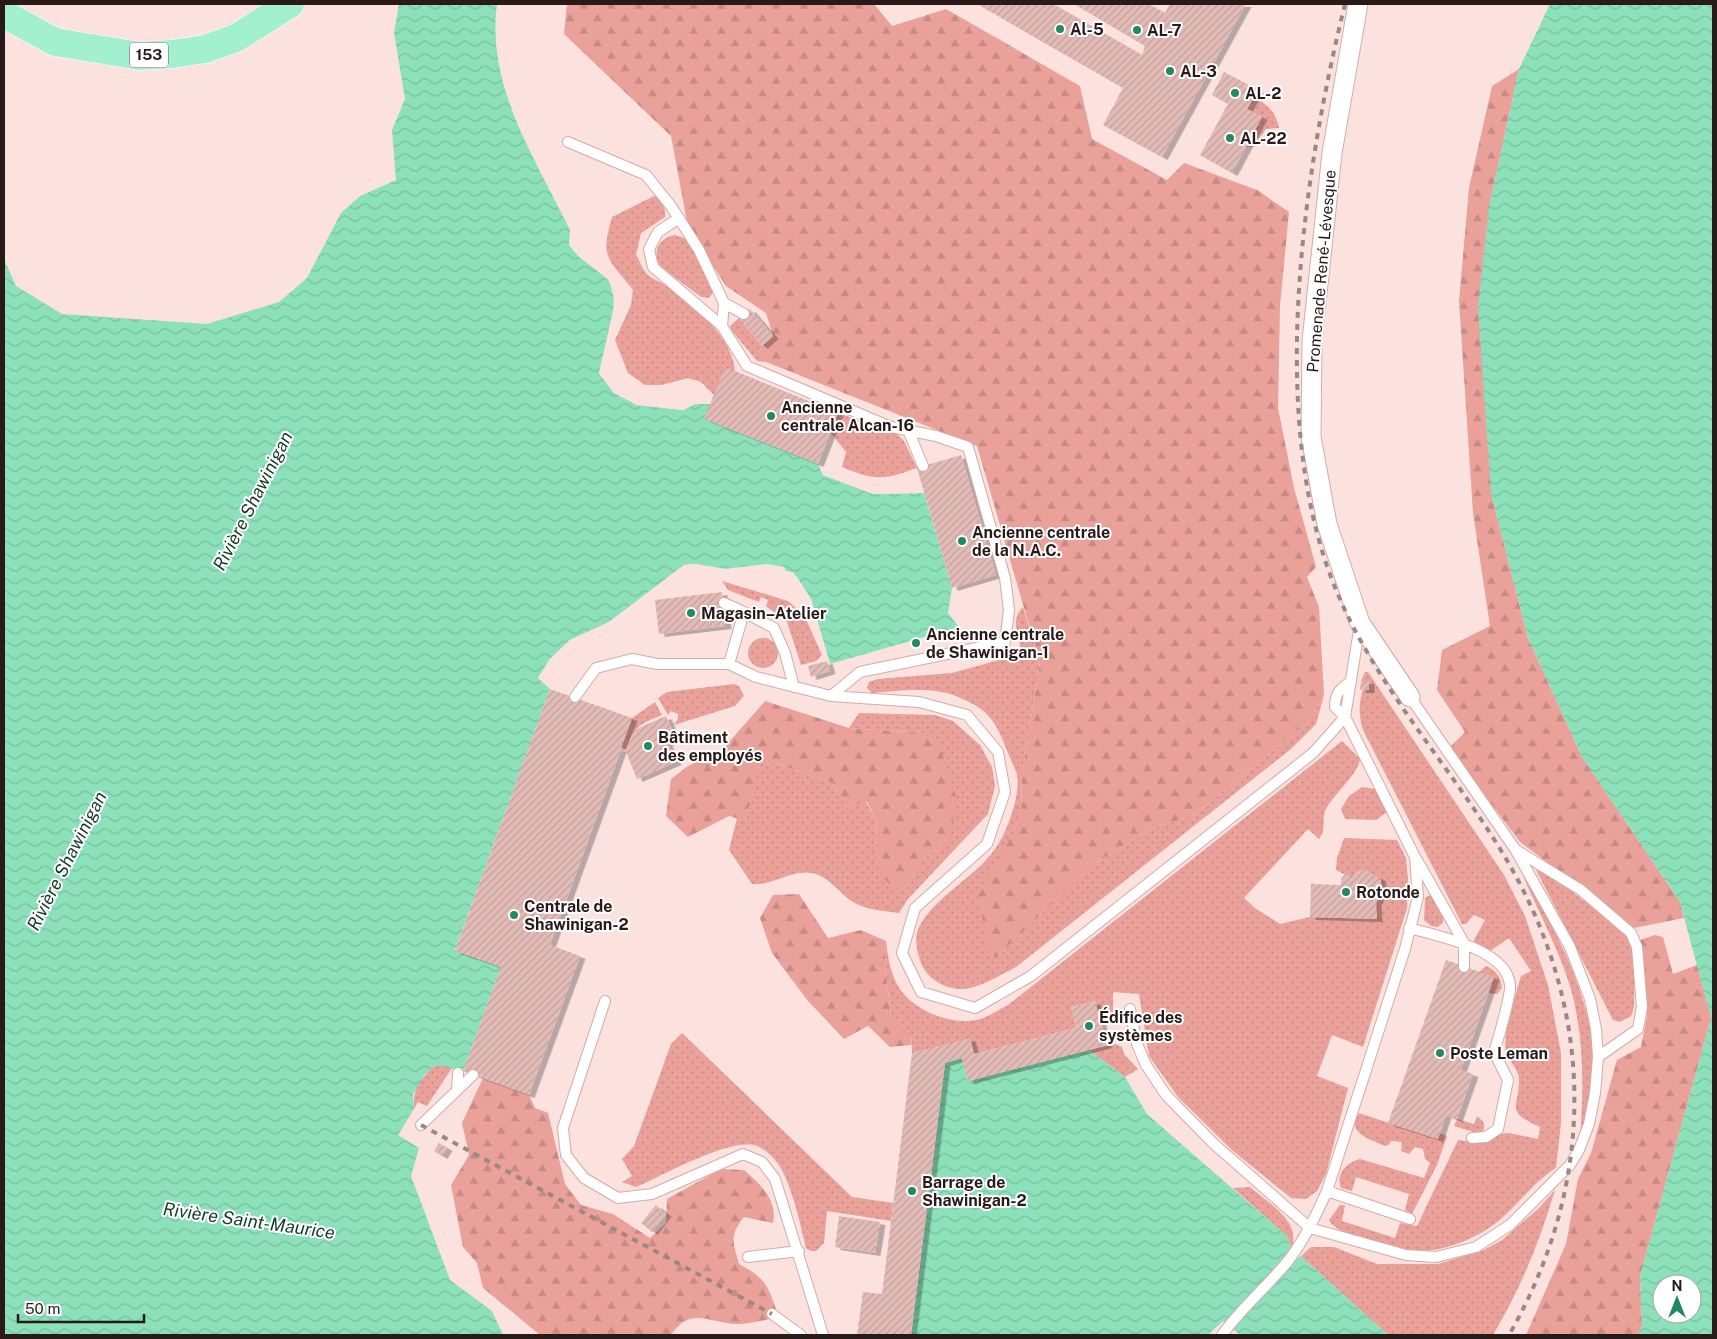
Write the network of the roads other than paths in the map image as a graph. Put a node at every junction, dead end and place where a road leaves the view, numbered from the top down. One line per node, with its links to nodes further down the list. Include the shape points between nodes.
1 (290, 4): 3 (main road, 153, via 236,38 205,49 140,56 55,42)
2 (1358, 4): 13 (street, Promenade René-Lévesque, via 1332,153 1313,331 1311,437 1327,524)
3 (4, 14)
4 (568, 142): 5 (lane, via 646,175)
5 (679, 218): 6 (lane, via 699,250); 8 (lane, via 658,232 649,249 653,267)
6 (724, 303): 7 (lane); 8 (lane)
7 (741, 314)
8 (722, 326): 9 (lane, via 747,366 874,420)
9 (908, 430): 10 (lane); 16 (lane, via 968,447 984,518 1005,578 1010,610 1005,642 860,672)
10 (923, 466)
11 (724, 603): 12 (lane)
12 (744, 612): 14 (lane); 15 (lane, via 774,628)
13 (1360, 623): 18 (street, Promenade René-Lévesque); 19 (lane)
14 (729, 664): 15 (lane, via 756,677); 17 (lane, via 657,664 632,659 596,668)
15 (794, 687): 16 (lane)
16 (831, 696): 19 (lane, via 919,702 967,714 998,752 1005,792 987,844 915,908 902,953 921,992 975,1008 1031,976 1313,753)
17 (575, 697)
18 (1410, 697): 20 (lane)
19 (1345, 717): 21 (lane)
20 (1515, 849): 27 (lane, via 1570,948 1590,999); 27 (lane, via 1581,890 1631,933 1637,947 1642,1007 1638,1030)
21 (1415, 857): 22 (lane, via 1418,897); 23 (lane)
22 (1409, 928): 23 (lane); 33 (lane)
23 (1464, 943): 24 (lane); 32 (lane, via 1503,966 1510,986 1494,1052 1508,1080 1498,1129 1486,1137)
24 (1464, 967)
25 (605, 1001): 36 (lane, via 563,1128 566,1156 584,1178 618,1198 652,1194 743,1154 762,1162 775,1179)
26 (1130, 1009): 35 (lane, via 1137,1044 1146,1065 1166,1095 1214,1144)
27 (1598, 1057): 35 (lane, via 1595,1094 1580,1150 1570,1165 1510,1225 1476,1247 1436,1257 1406,1254)
28 (458, 1073): 30 (lane)
29 (473, 1075): 30 (lane)
30 (457, 1090): 31 (lane)
31 (421, 1125)
32 (1472, 1138)
33 (1327, 1190): 34 (lane); 35 (lane)
34 (1410, 1219)
35 (1310, 1228): 41 (lane, via 1287,1261)
36 (798, 1251): 37 (lane); 40 (lane)
37 (748, 1257)
38 (772, 1314): 39 (lane)
39 (800, 1335)
40 (820, 1335)
41 (1222, 1335)

